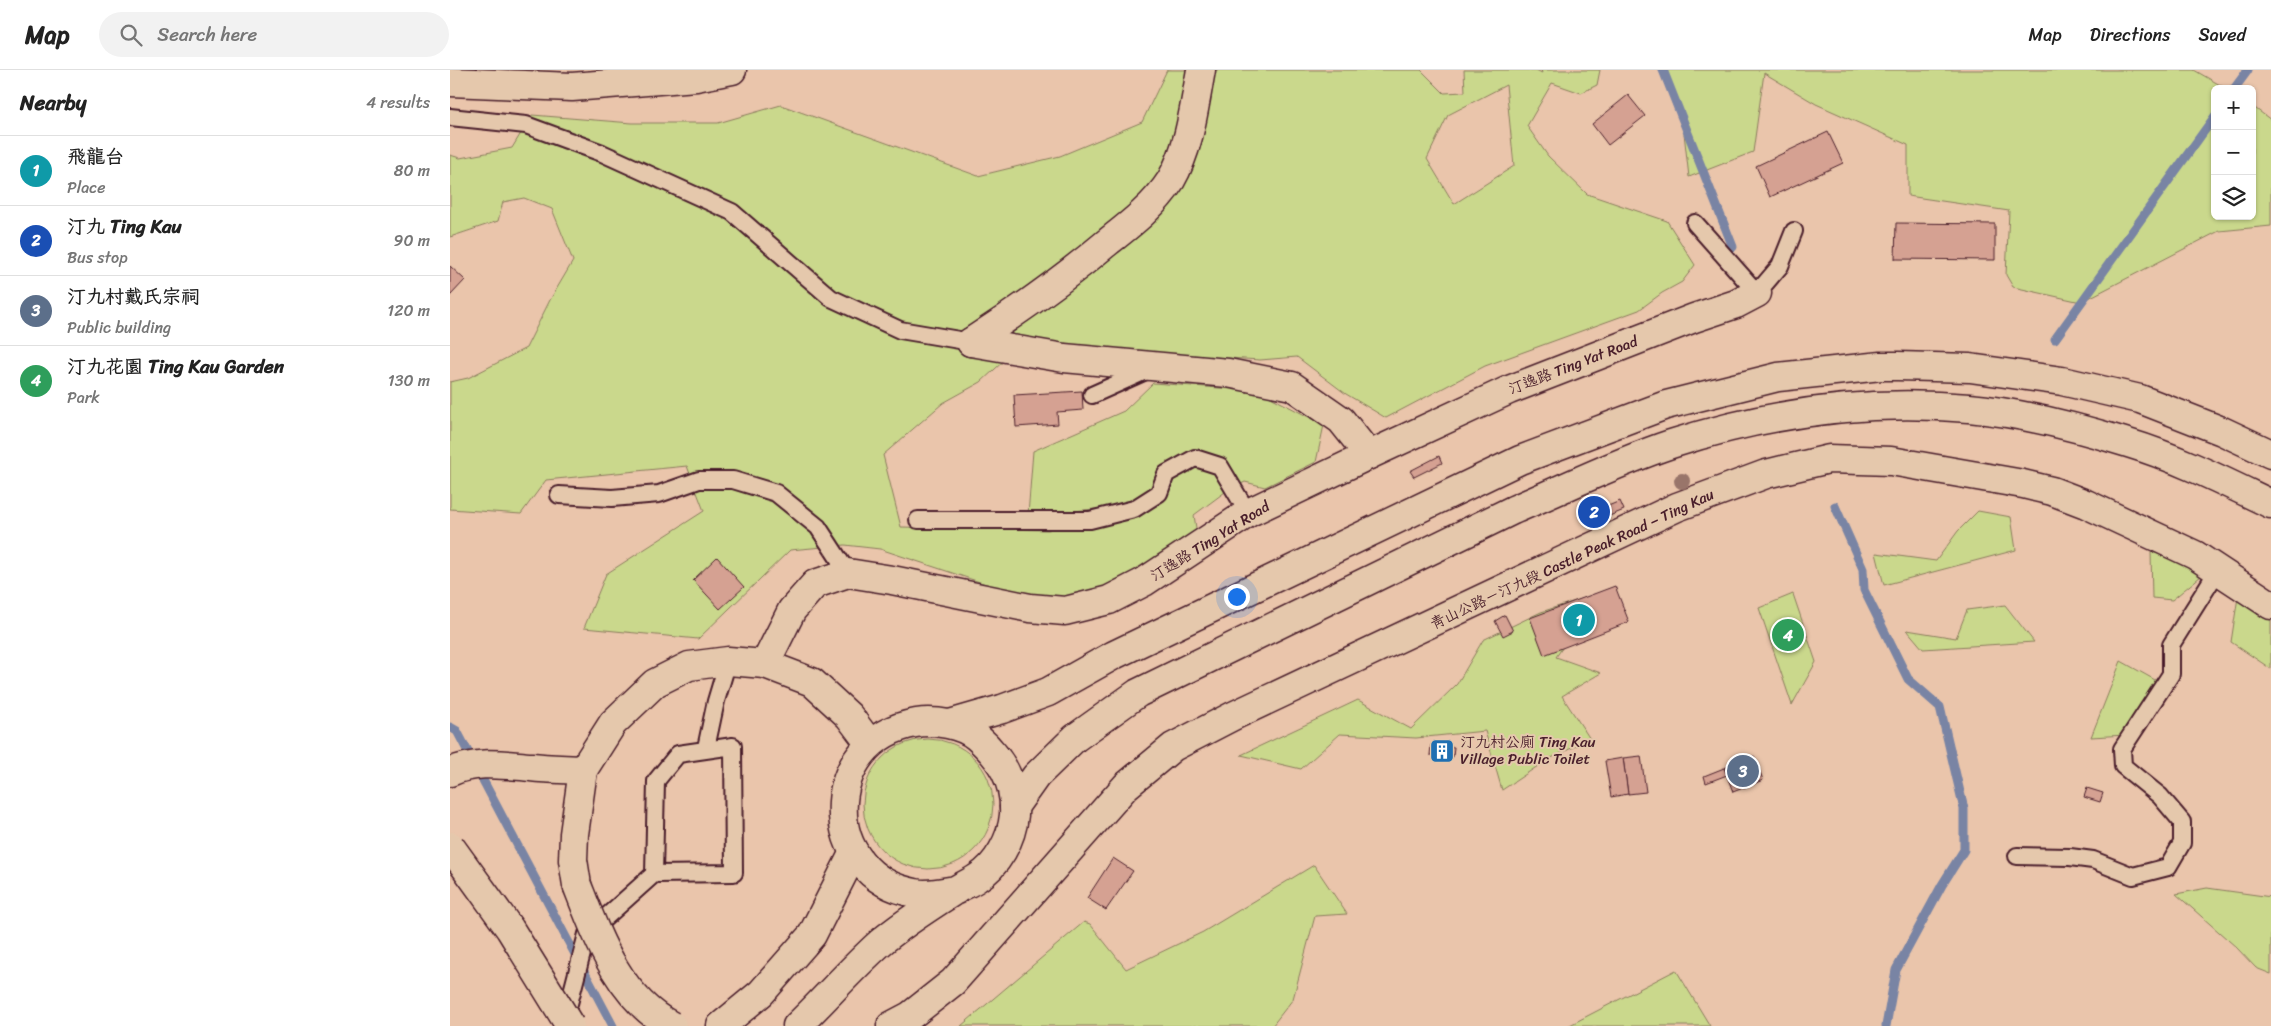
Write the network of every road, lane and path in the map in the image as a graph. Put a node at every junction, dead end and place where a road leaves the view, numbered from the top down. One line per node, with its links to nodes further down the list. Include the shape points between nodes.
1 (732, 70): 3 (main road, via 696,77 572,87)
2 (1201, 70): 8 (main road, via 1189,135 1171,179 1147,210 1078,267)
3 (450, 82)
4 (450, 118): 8 (lane, via 526,124 602,153 732,212 831,298 900,330)
5 (1695, 223): 7 (lane)
6 (1794, 231): 7 (lane, via 1780,266)
7 (1757, 293): 12 (main road, 汀逸路 Ting Yat Road, via 1736,304 1510,390)
8 (970, 342): 9 (main road, via 1064,358)
9 (1156, 367): 10 (lane); 12 (main road, via 1228,373 1292,386 1341,420)
10 (1092, 395)
11 (2271, 454): 22 (main road, via 2140,399 2062,381 1970,368 1898,366 1778,377 1666,405 1520,460 1114,655 1048,692)
12 (1369, 455): 15 (main road, 汀逸路 Ting Yat Road)
13 (559, 495): 18 (lane, via 612,498 659,494 699,480 733,480 776,493 818,527)
14 (2271, 504): 27 (main road, via 2204,472 2130,443 2048,421 1970,408 1902,405 1788,414 1669,445 1513,510 1138,693 1075,738 1036,776)
15 (1248, 513): 16 (lane, via 1220,466 1195,458 1166,474 1159,493 1134,509 1090,520); 18 (main road, 汀逸路 Ting Yat Road, via 1144,582 1109,600 1065,612)
16 (918, 520)
17 (2218, 570): 19 (main road, 青山公路－汀九段 Castle Peak Road – Ting Kau); 30 (lane, via 2171,645 2171,674 2122,749 2123,766 2160,796 2182,822 2182,843 2168,867 2133,876 2093,860); 38 (main road, 青山公路－汀九段 Castle Peak Road – Ting Kau, via 2195,555 2086,504 2023,484 1891,461 1829,459 1766,474 1677,506 1173,747 1126,786 953,982 910,1016)
18 (848, 573): 21 (main road, 汀逸路 Ting Yat Road, via 815,584 792,610)
19 (2271, 605)
20 (728, 661): 21 (main road); 24 (lane); 25 (main road, via 689,666 655,683 613,723)
21 (765, 664): 23 (main road, via 812,682 848,716)
22 (950, 724): 23 (main road, via 926,722 904,726); 27 (main road, via 974,735 995,753 1010,780)
23 (870, 744): 29 (main road, via 854,763 845,783 841,806 844,831)
24 (706, 748): 31 (lane, via 678,754 656,781); 31 (lane, via 733,746 734,873)
25 (583, 770): 26 (main road, via 497,763 462,767); 35 (main road, bridge, via 574,834 573,860 577,885 604,950 622,980 642,1004)
26 (450, 772)
27 (1014, 806): 32 (main road, via 1010,836 998,859 979,878)
28 (450, 846): 34 (main road, bridge, via 510,929)
29 (854, 852): 32 (main road, via 870,872 891,886 915,893); 36 (main road, via 812,935 761,993)
30 (2017, 856)
31 (654, 874): 33 (lane, via 587,934)
32 (956, 890): 37 (main road, via 880,942)
33 (563, 1026)
34 (570, 1026)
35 (672, 1026)
36 (721, 1026)
37 (797, 1026)
38 (890, 1026)

